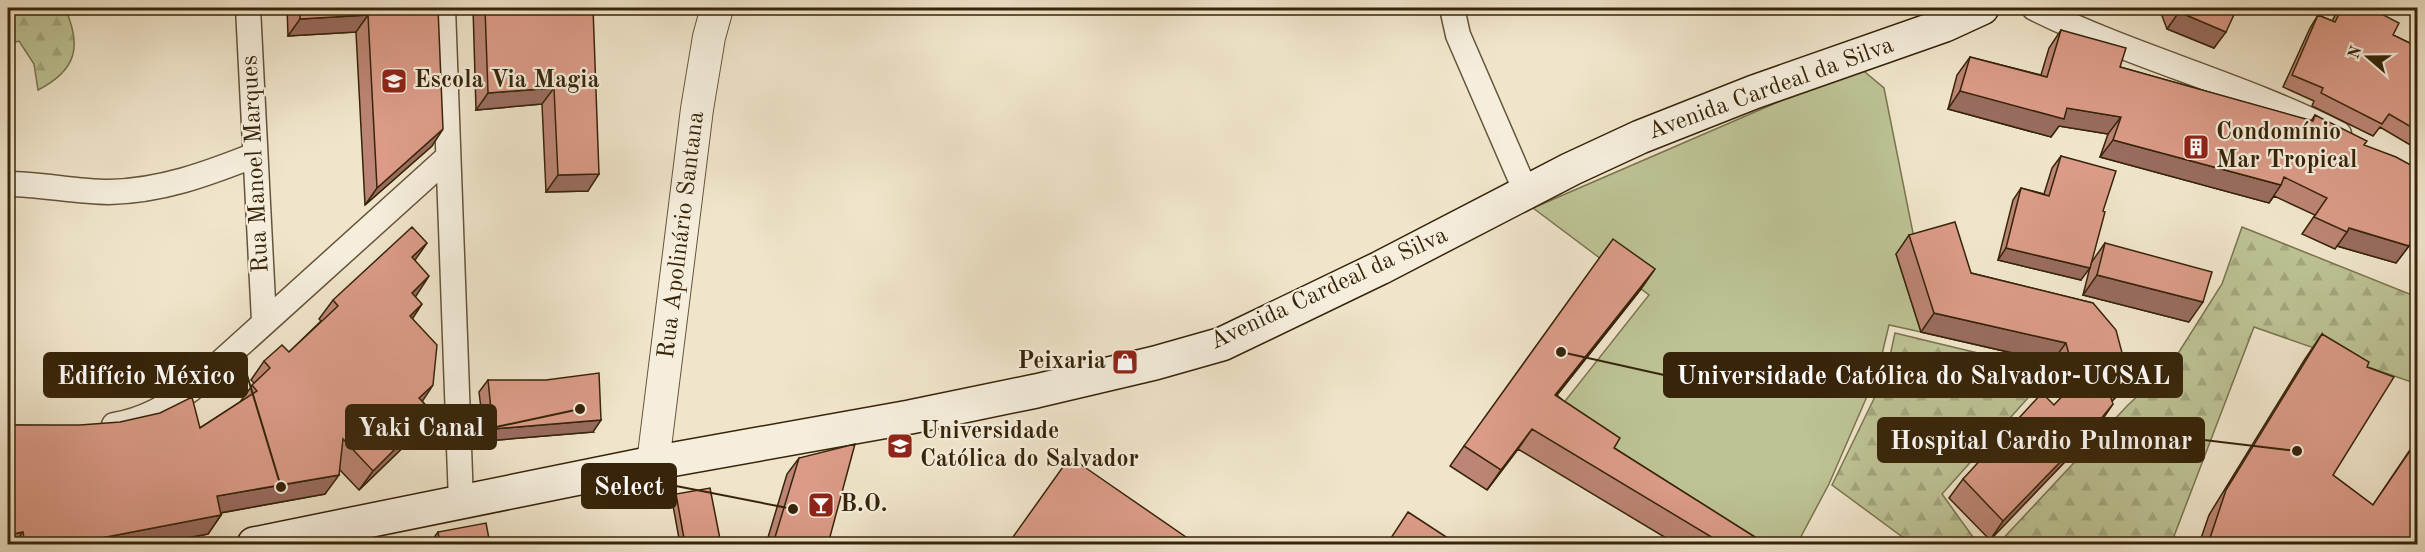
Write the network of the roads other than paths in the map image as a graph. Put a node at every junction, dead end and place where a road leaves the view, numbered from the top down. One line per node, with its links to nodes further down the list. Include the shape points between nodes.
1 (248, 8): 9 (street, Rua Manoel Marques)
2 (443, 8): 10 (street)
3 (717, 8): 15 (street, Rua Apolinário Santana, via 697,109)
4 (1452, 8): 12 (street, via 1458,35)
5 (1982, 8): 7 (main road, Avenida Cardeal da Silva)
6 (2034, 8): 8 (street, via 2242,90)
7 (1940, 16): 12 (main road, Avenida Cardeal da Silva, via 1651,133)
8 (2357, 144)
9 (255, 155): 11 (street, via 184,181 148,189 107,192); 13 (street, Rua Manoel Marques)
10 (448, 157): 13 (street); 16 (street)
11 (8, 184)
12 (1526, 192): 15 (main road, Avenida Cardeal da Silva, via 1222,344 1036,391)
13 (264, 321): 14 (street, via 190,390 160,411 128,423)
14 (93, 428)
15 (653, 463): 16 (main road, Avenida Cardeal da Silva)
16 (461, 502): 17 (main road, Avenida Cardeal da Silva)
17 (254, 544)

